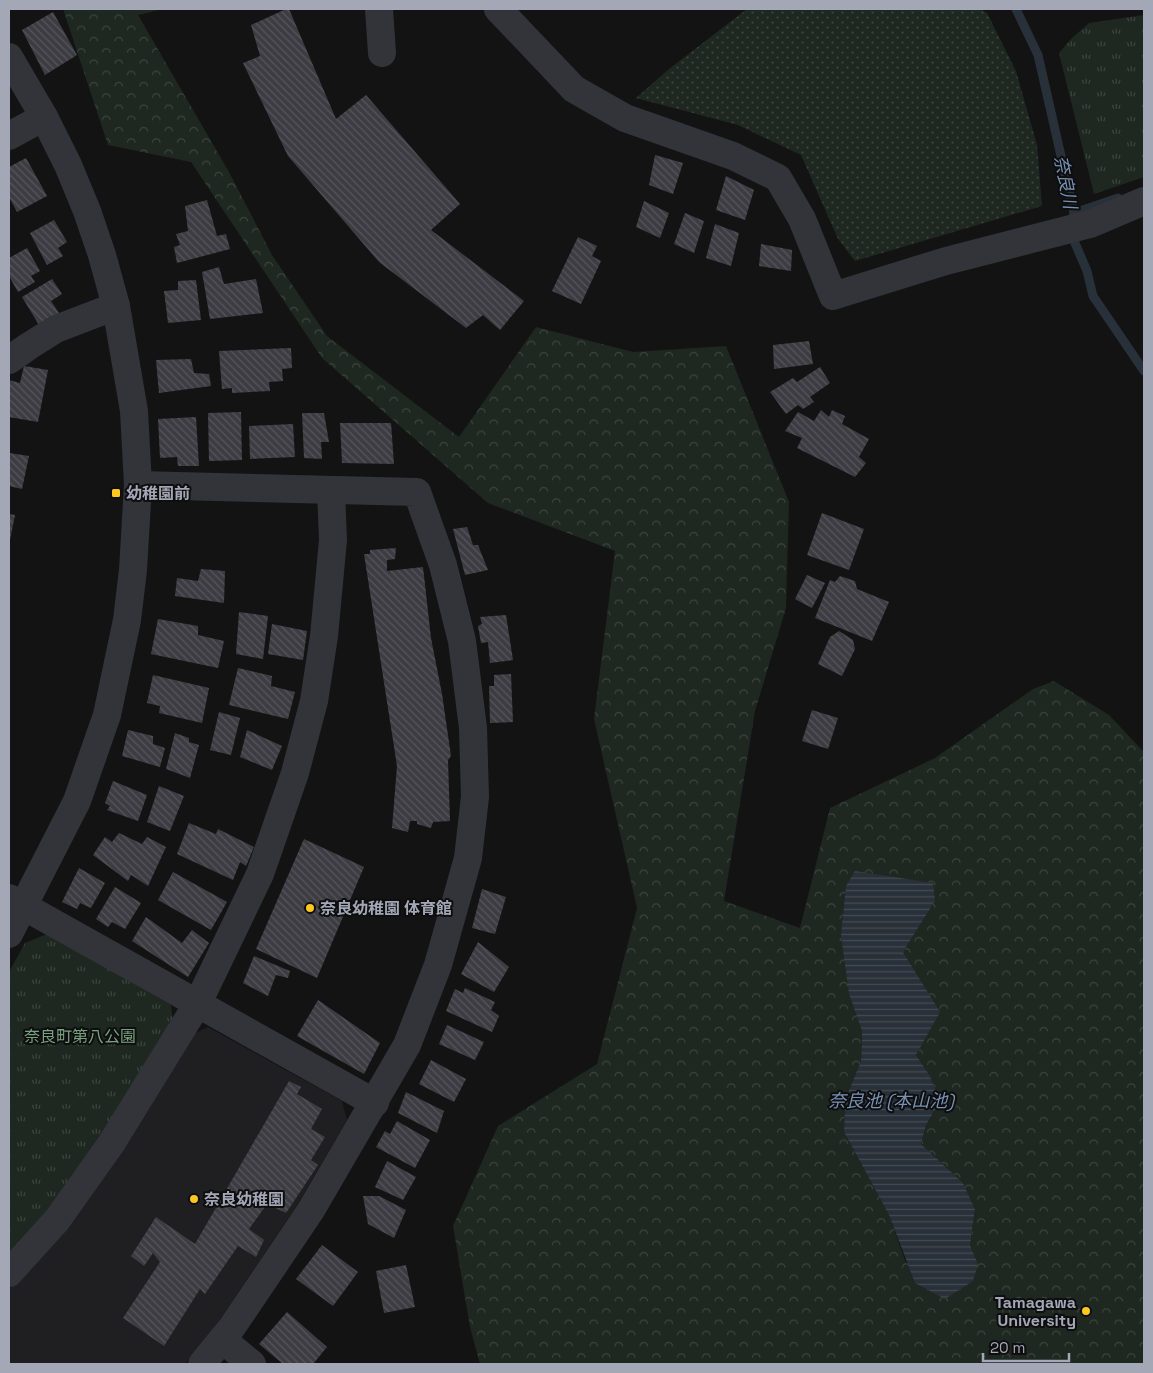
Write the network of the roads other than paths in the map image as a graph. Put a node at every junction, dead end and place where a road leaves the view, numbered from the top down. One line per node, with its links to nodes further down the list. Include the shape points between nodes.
1 (379, 9): 3 (street)
2 (498, 9): 7 (street, via 574,89 625,118 733,156 778,178 802,219 833,296 946,261 1090,224)
3 (382, 53)
4 (9, 57): 5 (street)
5 (44, 117): 6 (street); 8 (street, via 87,211)
6 (9, 136)
7 (1144, 201)
8 (116, 306): 9 (street, via 56,329); 10 (street, via 134,411)
9 (9, 360)
10 (138, 485): 11 (street); 12 (street, via 127,620 107,715 77,801)
11 (331, 490): 14 (street, via 333,540 314,701 295,773 260,874); 15 (street, via 417,492 443,566 462,641 473,728 475,797 468,858 438,964 407,1045)
12 (16, 902): 13 (street); 14 (street)
13 (9, 934)
14 (198, 1004): 15 (street); 16 (street, via 112,1144 58,1220)
15 (375, 1103): 17 (street, via 311,1210)
16 (9, 1273)
17 (223, 1340): 18 (street); 19 (street)
18 (202, 1364)
19 (252, 1364)

